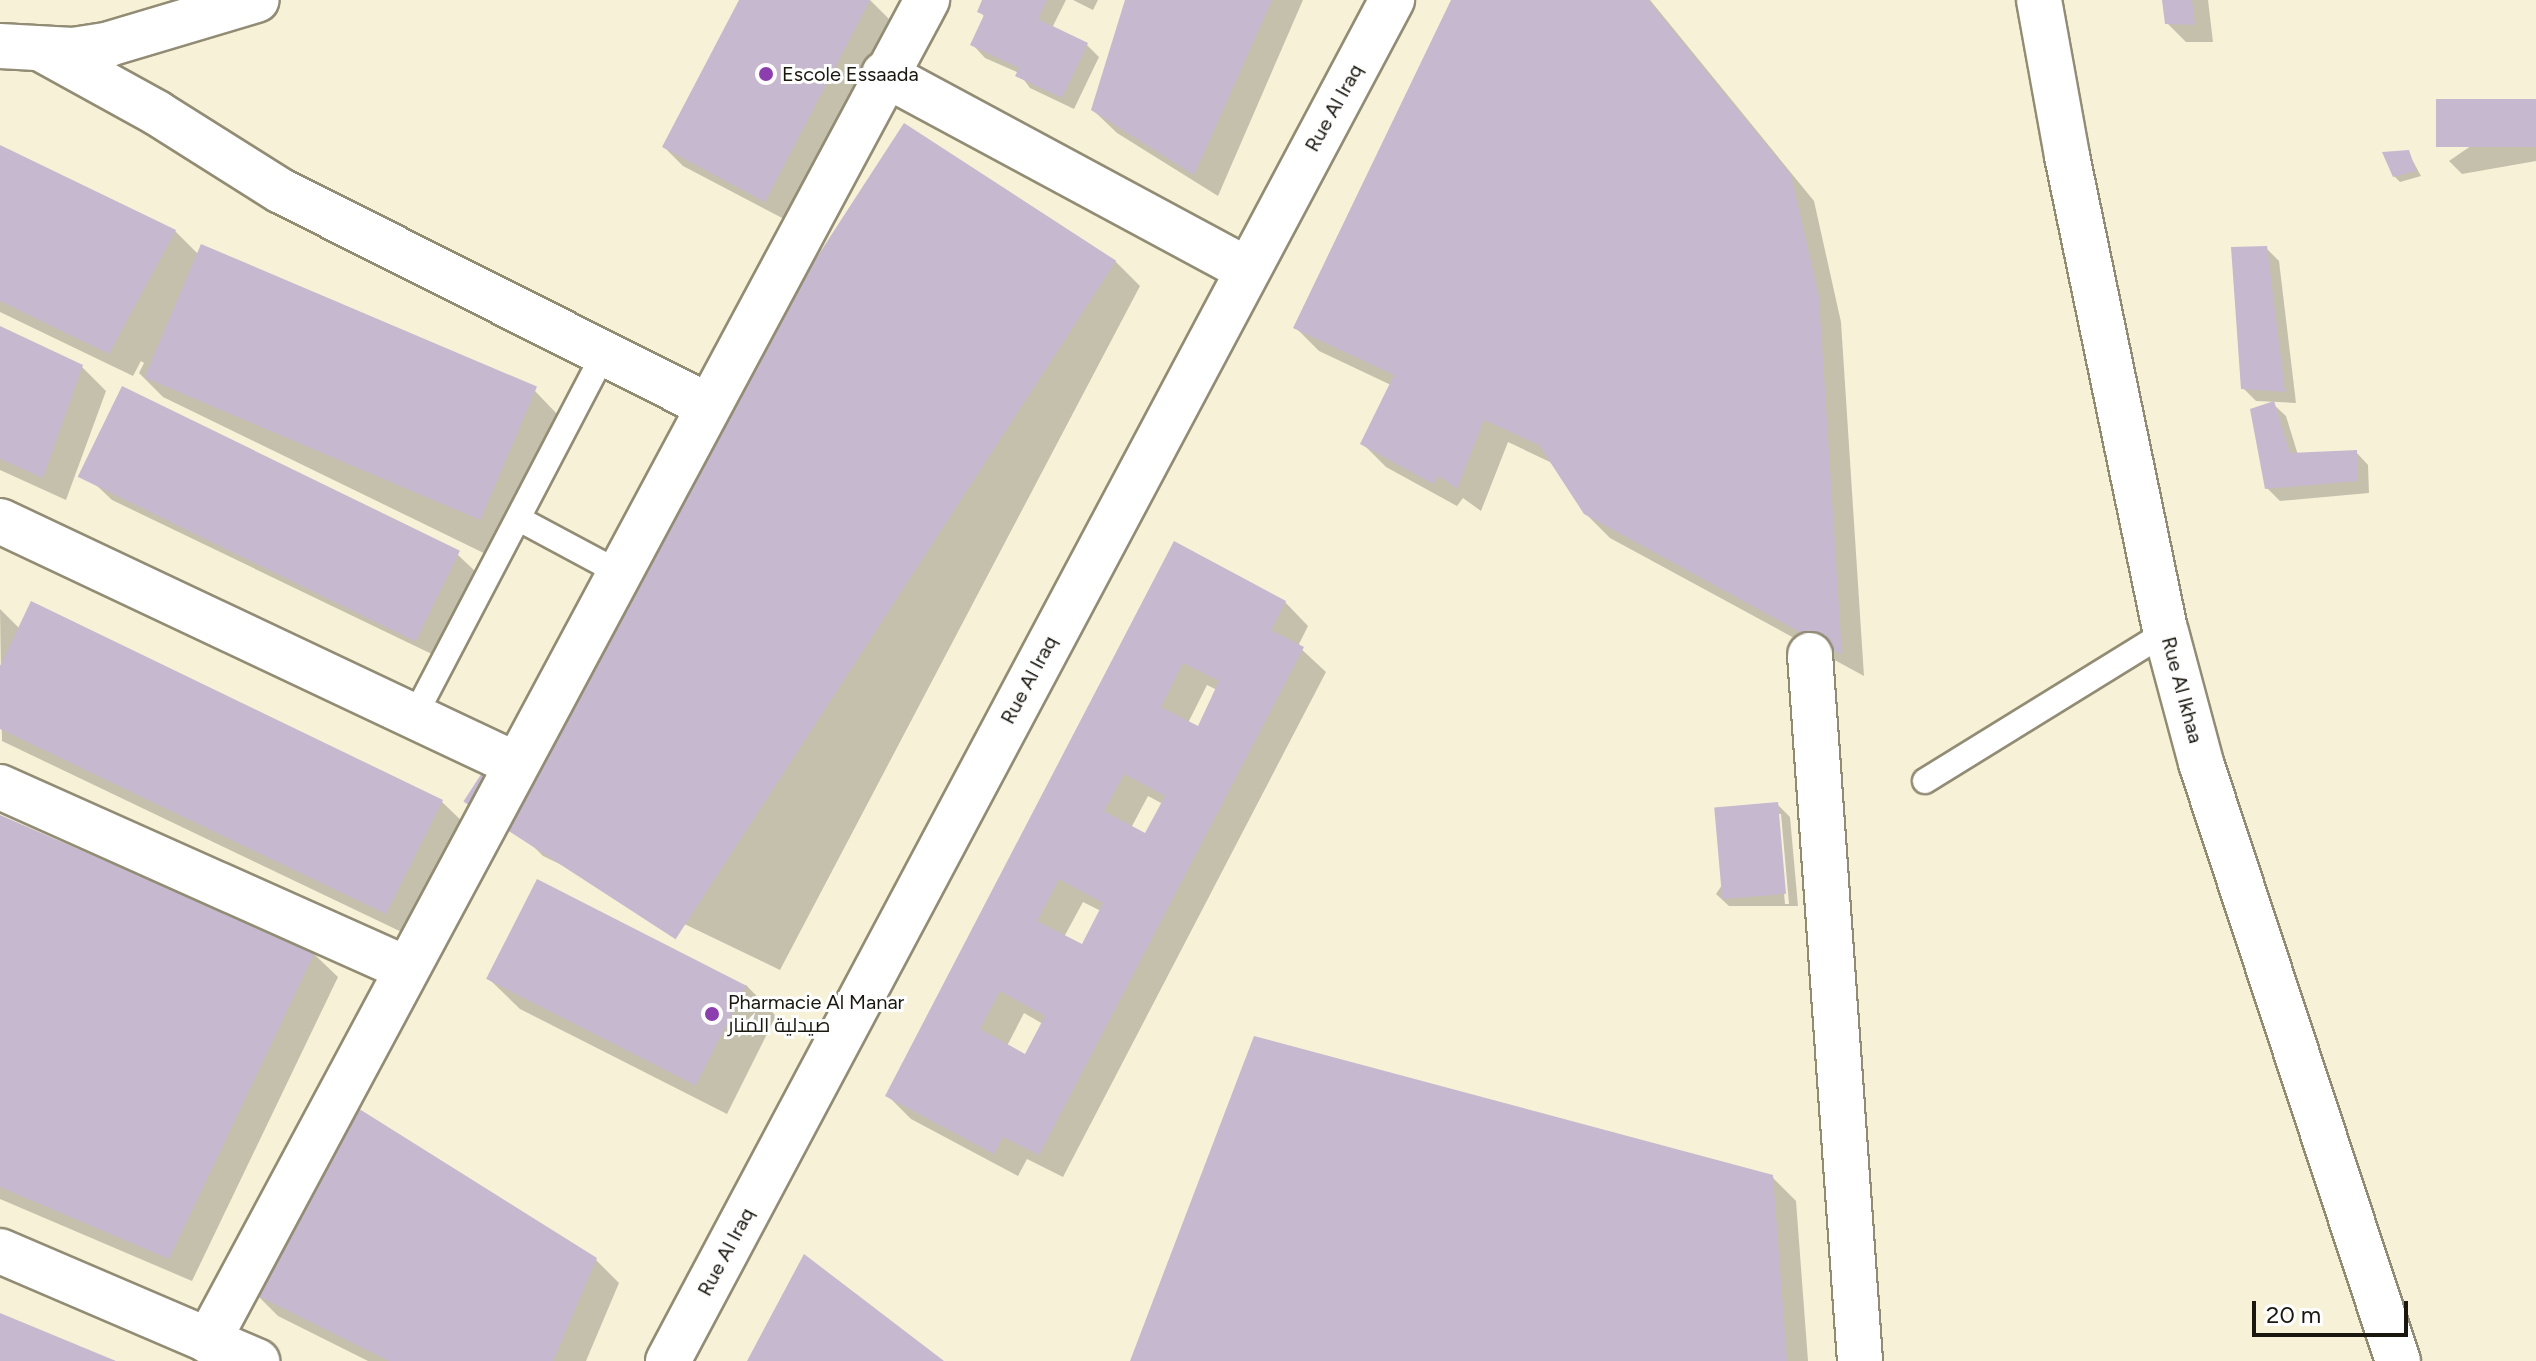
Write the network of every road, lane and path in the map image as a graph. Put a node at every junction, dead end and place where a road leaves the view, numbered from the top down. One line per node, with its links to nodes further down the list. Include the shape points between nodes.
1 (257, 0): 6 (street, via 135,39)
2 (927, 0): 7 (street)
3 (1392, 0): 8 (street, Rue Al Iraq)
4 (2039, 0): 14 (street, Rue Al Ikhaa)
5 (0, 46): 6 (street)
6 (43, 50): 9 (street, via 281,191)
7 (884, 74): 8 (street); 10 (street)
8 (1246, 269): 24 (street, Rue Al Iraq)
9 (604, 354): 10 (street); 11 (lane)
10 (707, 405): 13 (street)
11 (519, 519): 13 (lane); 16 (lane)
12 (0, 521): 16 (street)
13 (618, 572): 17 (street)
14 (2166, 632): 18 (lane); 26 (street, Rue Al Ikhaa, via 2201,763)
15 (1810, 655): 25 (street)
16 (414, 717): 17 (street)
17 (515, 764): 20 (street)
18 (1925, 781)
19 (0, 787): 20 (street)
20 (406, 969): 22 (street)
21 (0, 1251): 22 (street)
22 (208, 1341): 23 (street)
23 (257, 1361)
24 (668, 1361)
25 (1860, 1361)
26 (2398, 1361)

